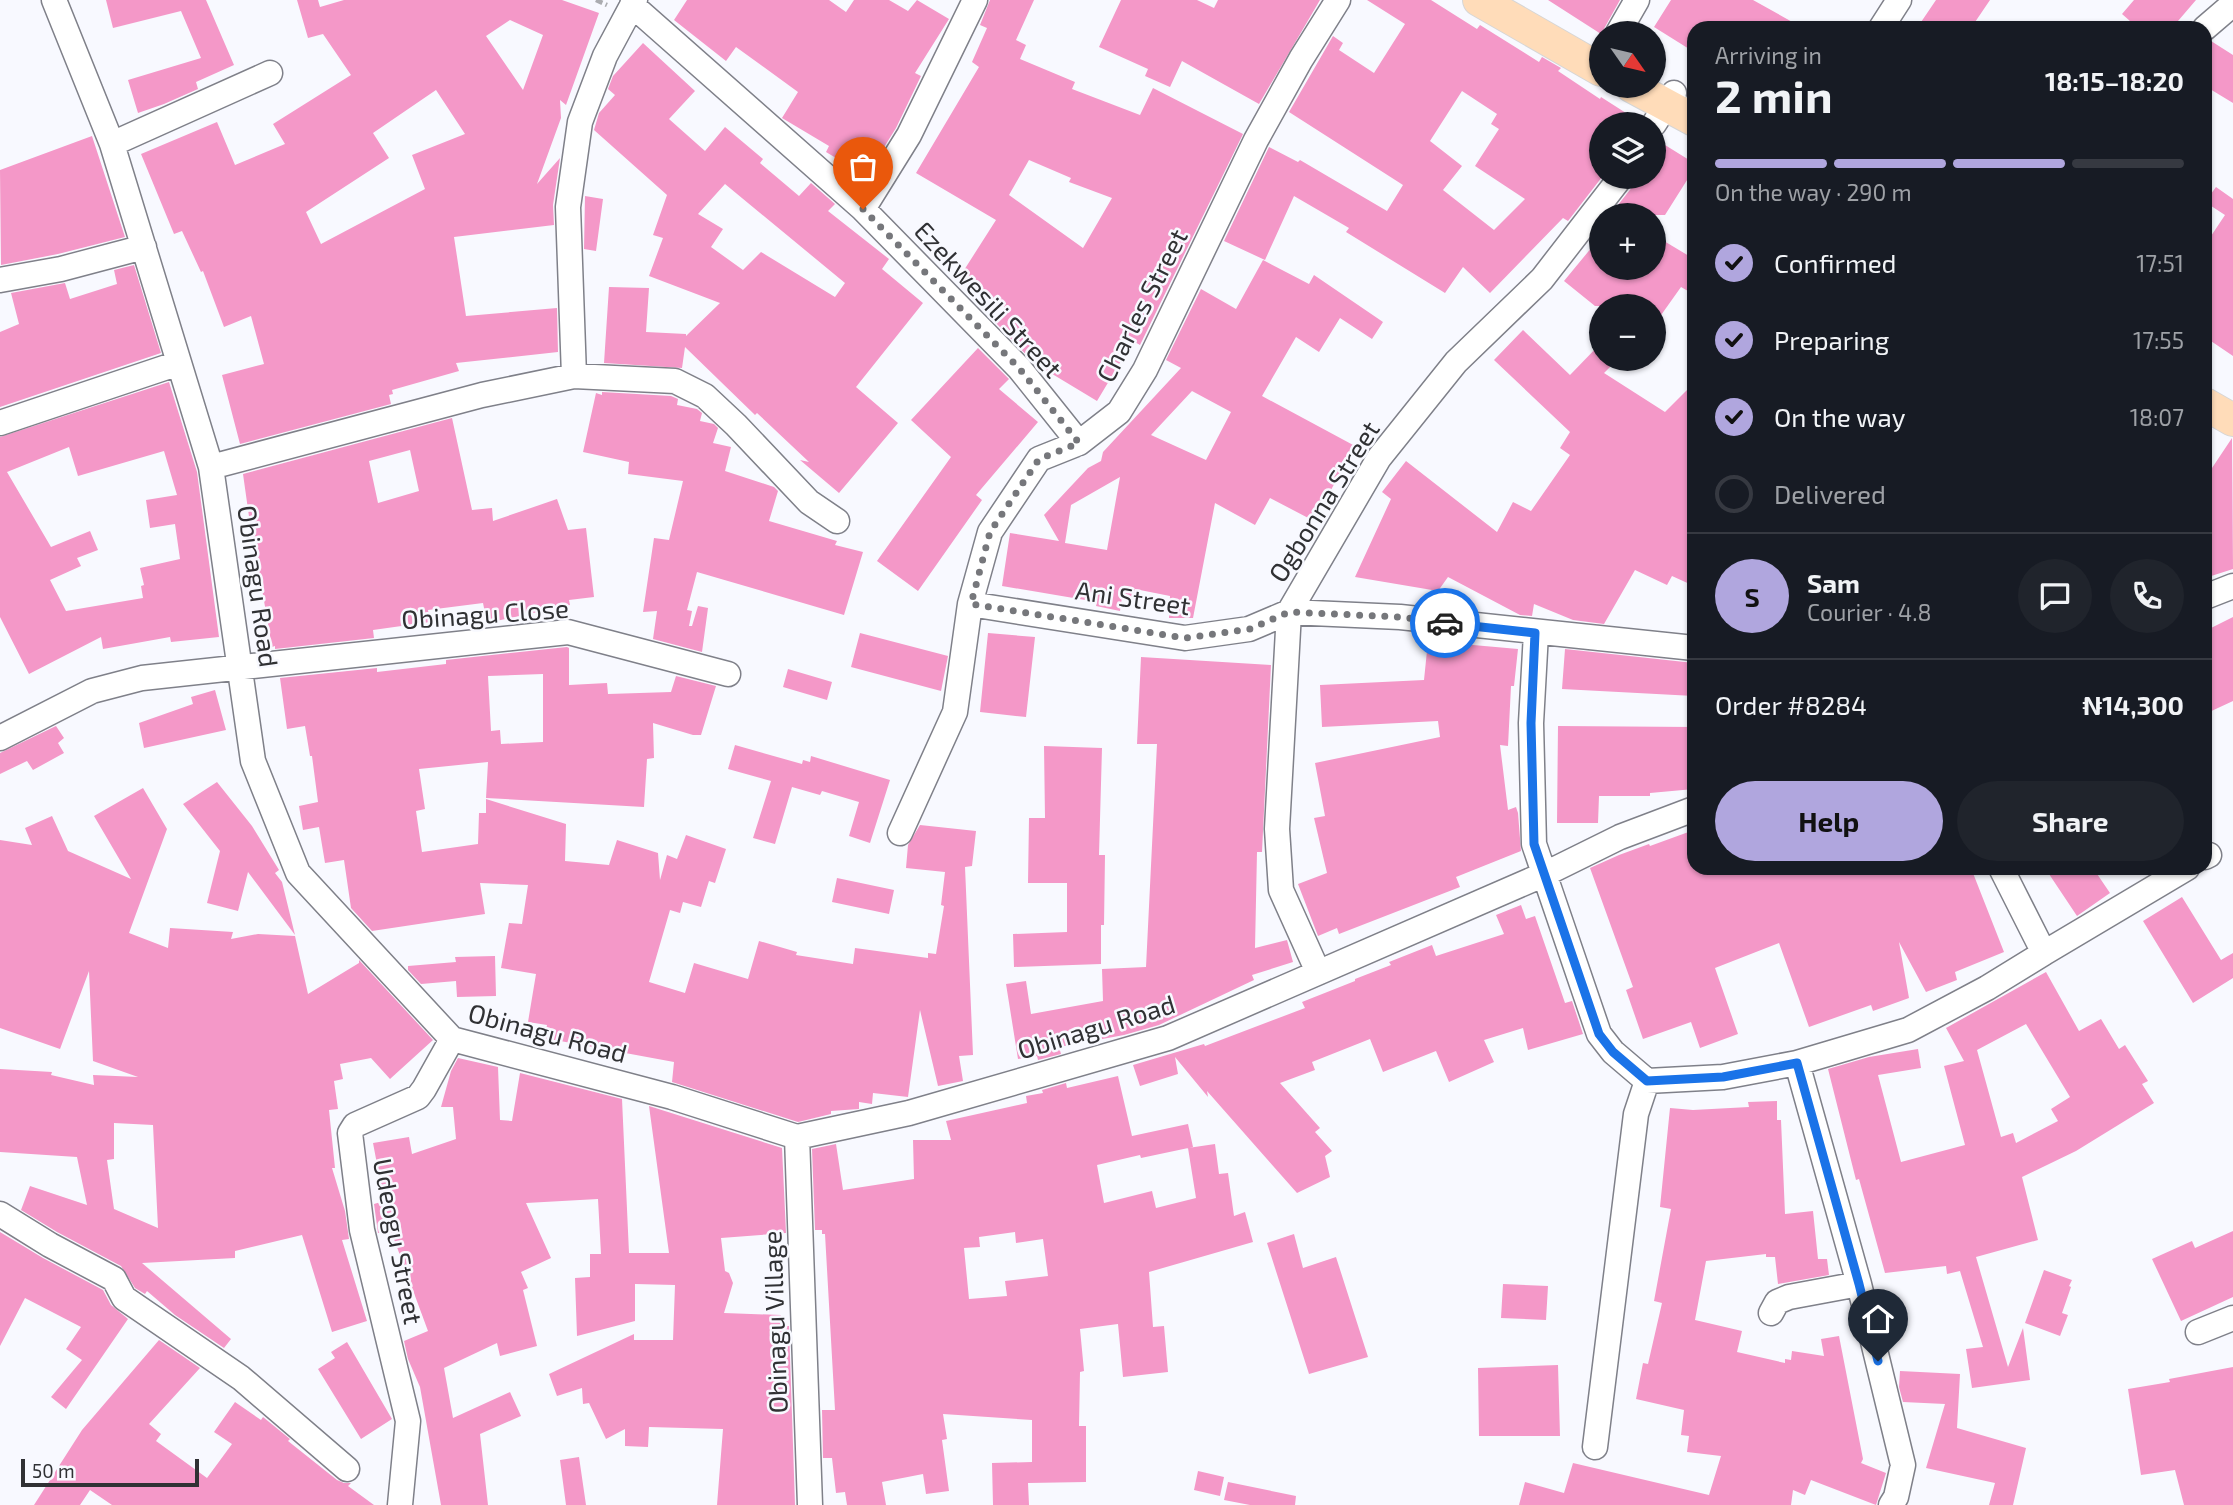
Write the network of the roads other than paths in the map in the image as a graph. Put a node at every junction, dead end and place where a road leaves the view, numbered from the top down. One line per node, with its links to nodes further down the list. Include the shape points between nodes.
1 (54, 0): 18 (street, Obinagu Road)
2 (975, 0): 20 (street, via 909,135)
3 (1338, 0): 30 (street, Charles Street, via 1256,140 1145,370 1119,412)
4 (1479, 0): 14 (main road)
5 (1506, 0): 13 (main road)
6 (1636, 0): 10 (street)
7 (1899, 0): 11 (street)
8 (633, 2): 20 (street, Ezekwesili Street); 24 (street, via 605,56 580,122 568,207)
9 (2233, 4): 12 (street)
10 (1625, 21)
11 (1886, 21)
12 (2212, 22)
13 (1589, 56)
14 (1589, 57)
15 (270, 73): 18 (street)
16 (1668, 102): 17 (main road)
17 (1687, 115)
18 (112, 144): 21 (street, Obinagu Road)
19 (1612, 189): 36 (street, Ogbonna Street, via 1542,279 1455,362 1379,458)
20 (863, 209): 30 (street, Ezekwesili Street, via 1019,368)
21 (144, 247): 22 (street); 23 (street, Obinagu Road)
22 (0, 280)
23 (180, 363): 29 (street); 31 (street, Obinagu Road)
24 (573, 376): 31 (street, via 482,395); 32 (street, via 674,381 705,396 809,502)
25 (2212, 392): 26 (main road)
26 (2233, 403)
27 (2212, 408): 28 (main road)
28 (2233, 420)
29 (0, 423)
30 (1079, 443): 35 (street, Charles Street, via 1039,459 990,532)
31 (211, 467): 39 (street, Obinagu Road)
32 (837, 521)
33 (2233, 586): 34 (street)
34 (2212, 594)
35 (971, 604): 36 (street, Ani Street, via 1185,638 1250,629); 43 (street, Charles Street, via 955,712)
36 (1289, 612): 37 (street, Ani Street, via 1400,617); 48 (street, Ogbonna Street, via 1278,841 1282,890)
37 (1535, 633): 38 (street, Ani Street); 44 (street, via 1531,723 1534,844)
38 (1687, 648)
39 (242, 668): 40 (street, Obinagu Close, via 568,632); 41 (street, Obinagu Close, via 142,678 92,691); 49 (street, Obinagu Road, via 253,761 298,873)
40 (728, 674)
41 (0, 738)
42 (1687, 812): 44 (street, Obinagu Road, via 1620,837)
43 (900, 833)
44 (1545, 874): 48 (street, Obinagu Road); 51 (street, via 1599,1034)
45 (2005, 875): 47 (street)
46 (2175, 875): 47 (street)
47 (2045, 953): 50 (street, via 1908,1030)
48 (1318, 972): 52 (street, Obinagu Road, via 1168,1038 909,1113)
49 (452, 1039): 52 (street, Obinagu Road, via 673,1097); 60 (street, Udeogu Street, via 418,1097 355,1125 350,1133 362,1230 408,1421)
50 (1797, 1063): 51 (street, via 1723,1077); 54 (street)
51 (1647, 1081): 58 (street, via 1636,1114)
52 (797, 1137): 61 (street, Obinagu Village)
53 (0, 1214): 59 (street, via 114,1279 124,1298 241,1378)
54 (1859, 1284): 55 (street, via 1789,1297 1777,1302); 62 (street, via 1903,1465)
55 (1771, 1313)
56 (2233, 1318): 57 (street)
57 (2198, 1332)
58 (1595, 1447)
59 (347, 1469)
60 (400, 1505)
61 (810, 1505)
62 (1891, 1505)

